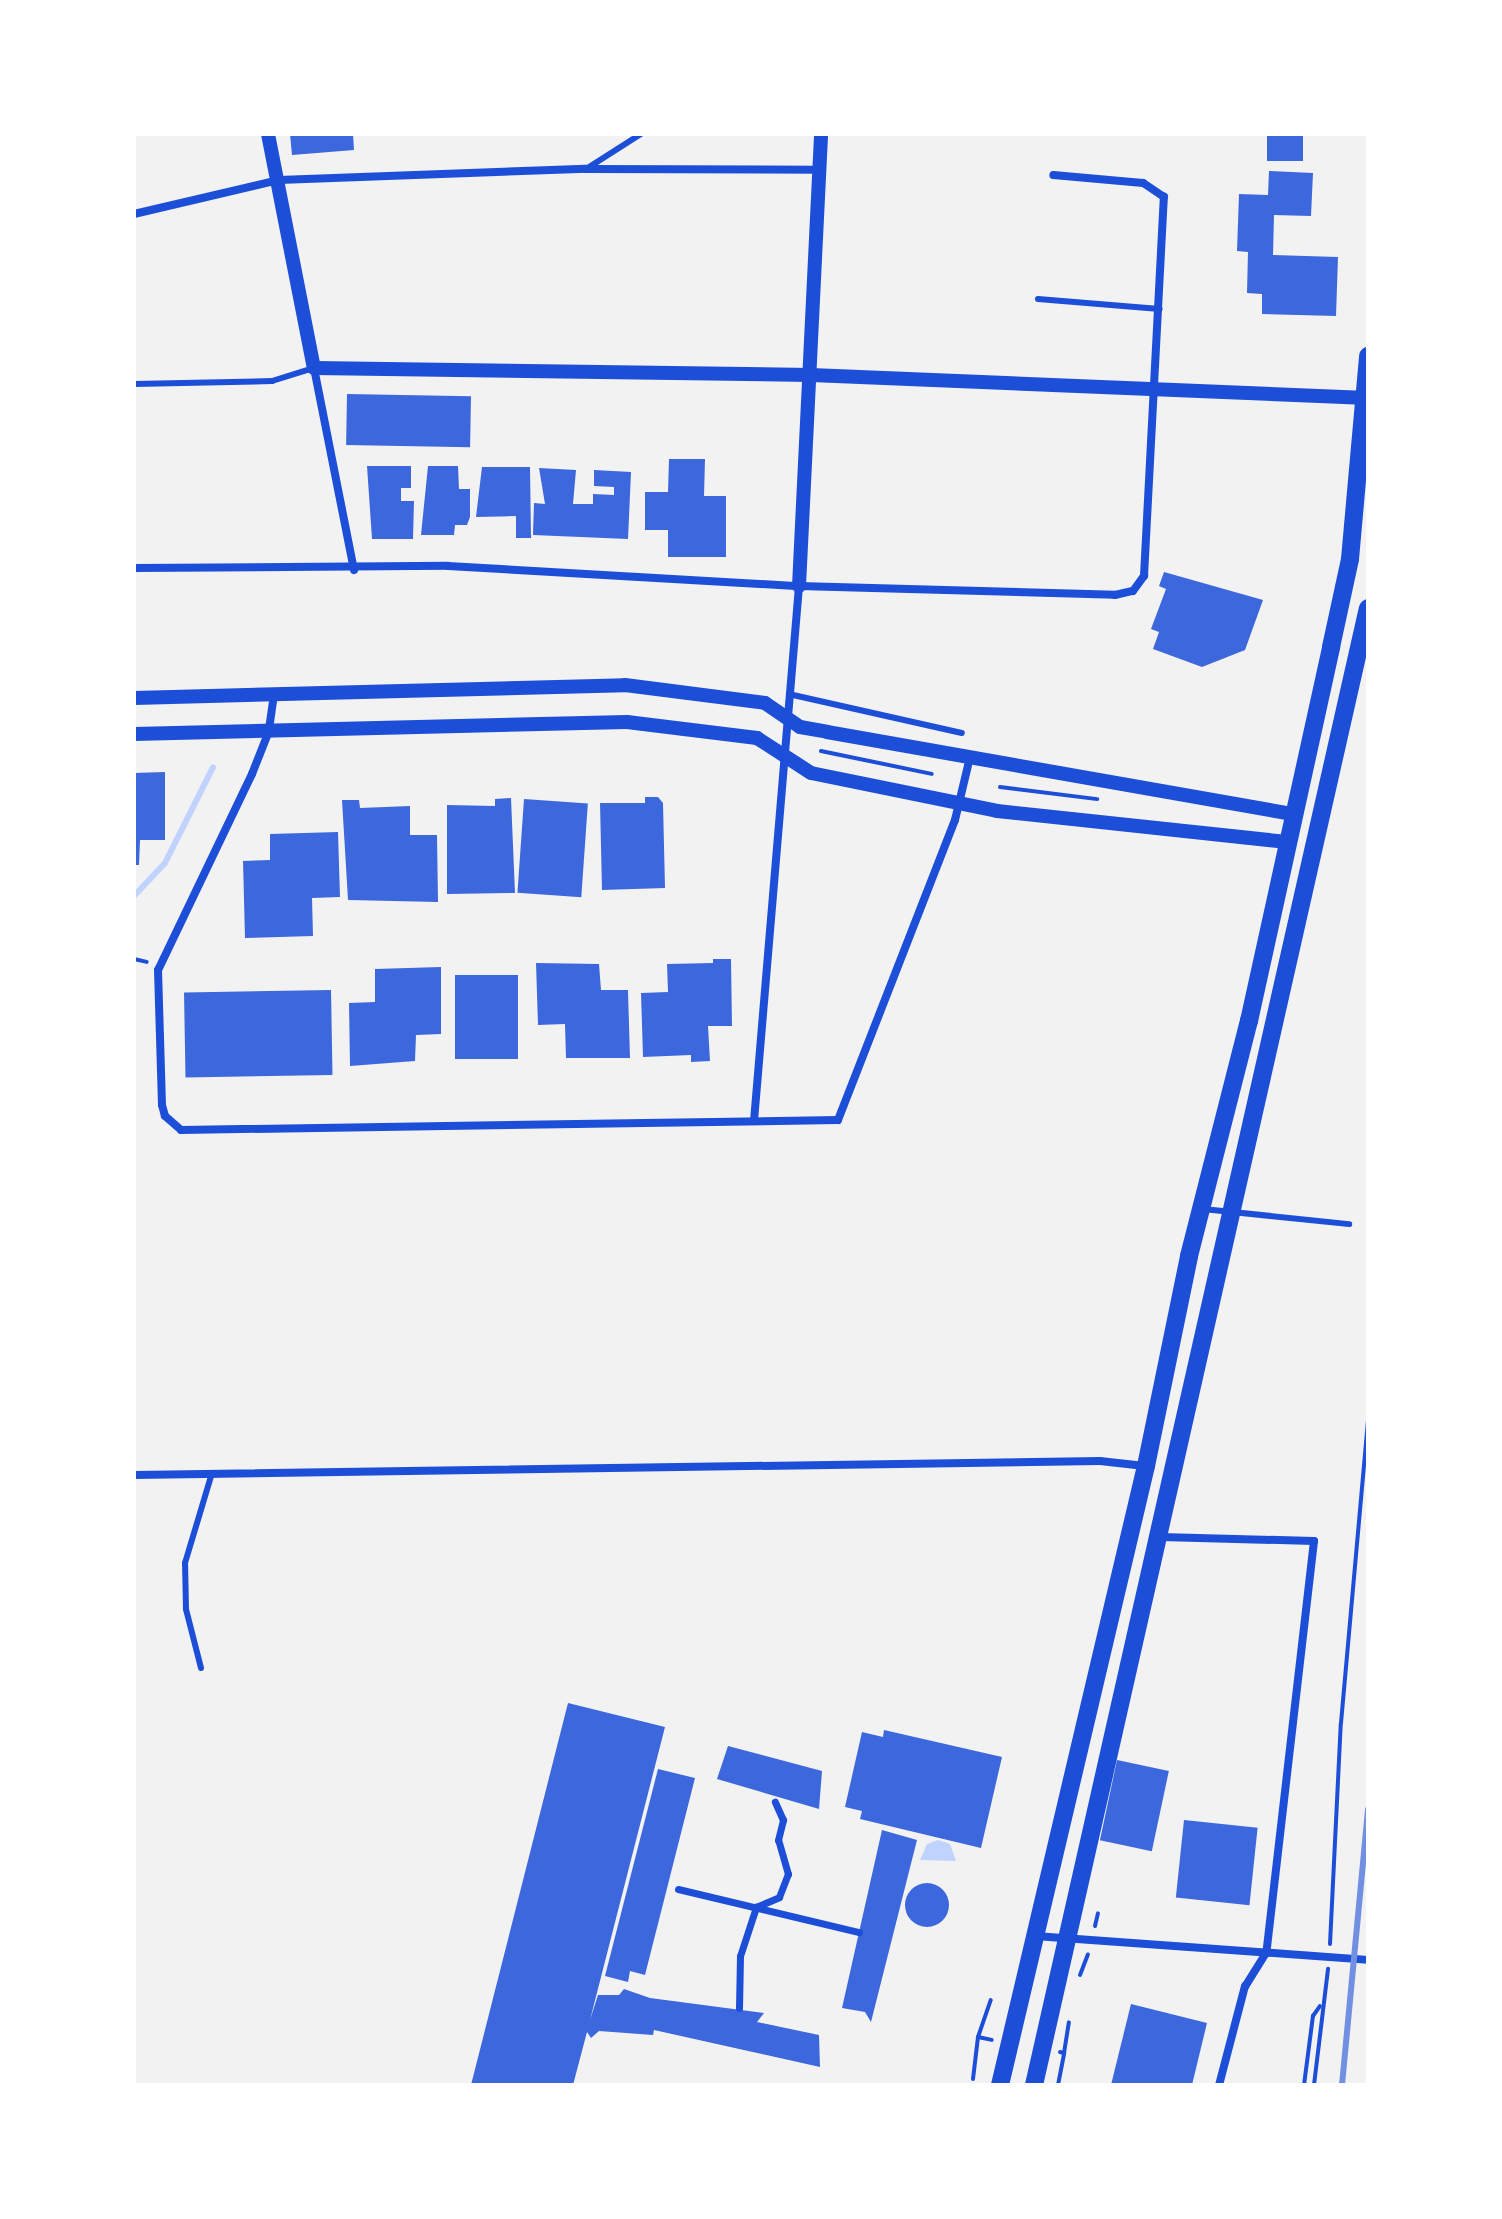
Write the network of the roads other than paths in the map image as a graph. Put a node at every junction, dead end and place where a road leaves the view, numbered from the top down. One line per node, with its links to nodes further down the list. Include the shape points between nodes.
1 (268, 134): 7 (street)
2 (641, 134): 4 (lane)
3 (821, 134): 5 (street)
4 (586, 169): 5 (street); 7 (street)
5 (820, 170): 13 (street)
6 (1053, 175): 10 (street, via 1143,183 1164,197)
7 (279, 180): 8 (street); 12 (street)
8 (134, 214)
9 (1038, 299): 10 (lane)
10 (1160, 309): 15 (street)
11 (1368, 356): 16 (main road)
12 (314, 368): 13 (street); 14 (lane, via 272,381); 18 (street)
13 (811, 375): 15 (street); 19 (street)
14 (134, 384)
15 (1156, 392): 16 (street); 19 (street, via 1144,576 1133,591 1115,595)
16 (1367, 398): 31 (main road, via 1350,559)
17 (134, 568): 18 (street)
18 (354, 570): 19 (street, via 448,566)
19 (799, 586): 22 (street)
20 (1368, 608): 35 (main road)
21 (274, 694): 23 (street); 24 (street, via 625,685 765,703); 25 (street)
22 (793, 695): 24 (street); 26 (lane)
23 (134, 698)
24 (790, 720): 28 (street); 29 (street, via 838,735)
25 (269, 731): 27 (street); 28 (street, via 627,722 757,738); 33 (street, via 158,970 162,1105 173,1125 181,1130)
26 (962, 733)
27 (134, 734)
28 (786, 756): 30 (street, via 795,768 811,773); 33 (street)
29 (970, 757): 30 (street); 31 (street)
30 (959, 804): 32 (street); 33 (street, via 846,1111 838,1120)
31 (1293, 814): 32 (main road)
32 (1287, 842): 34 (main road)
33 (754, 1121)
34 (1203, 1209): 35 (lane); 37 (main road)
35 (1233, 1211): 36 (lane); 40 (main road)
36 (1349, 1224)
37 (1146, 1466): 38 (street, via 1100,1461); 46 (main road)
38 (212, 1473): 39 (street); 41 (lane, via 185,1563 186,1609)
39 (134, 1475)
40 (1161, 1537): 47 (main road); 48 (street, via 1314,1541)
41 (201, 1668)
42 (775, 1802): 44 (street, via 783,1820 778,1840 788,1874 779,1897)
43 (678, 1889): 44 (street)
44 (756, 1907): 45 (street); 50 (street, via 740,1956)
45 (859, 1932)
46 (1035, 1936): 47 (street); 51 (main road)
47 (1066, 1942): 48 (street); 52 (main road)
48 (1266, 1953): 49 (street); 53 (street, via 1245,1986)
49 (1368, 1960)
50 (739, 2008)
51 (1000, 2085)
52 (1034, 2085)
53 (1219, 2085)

